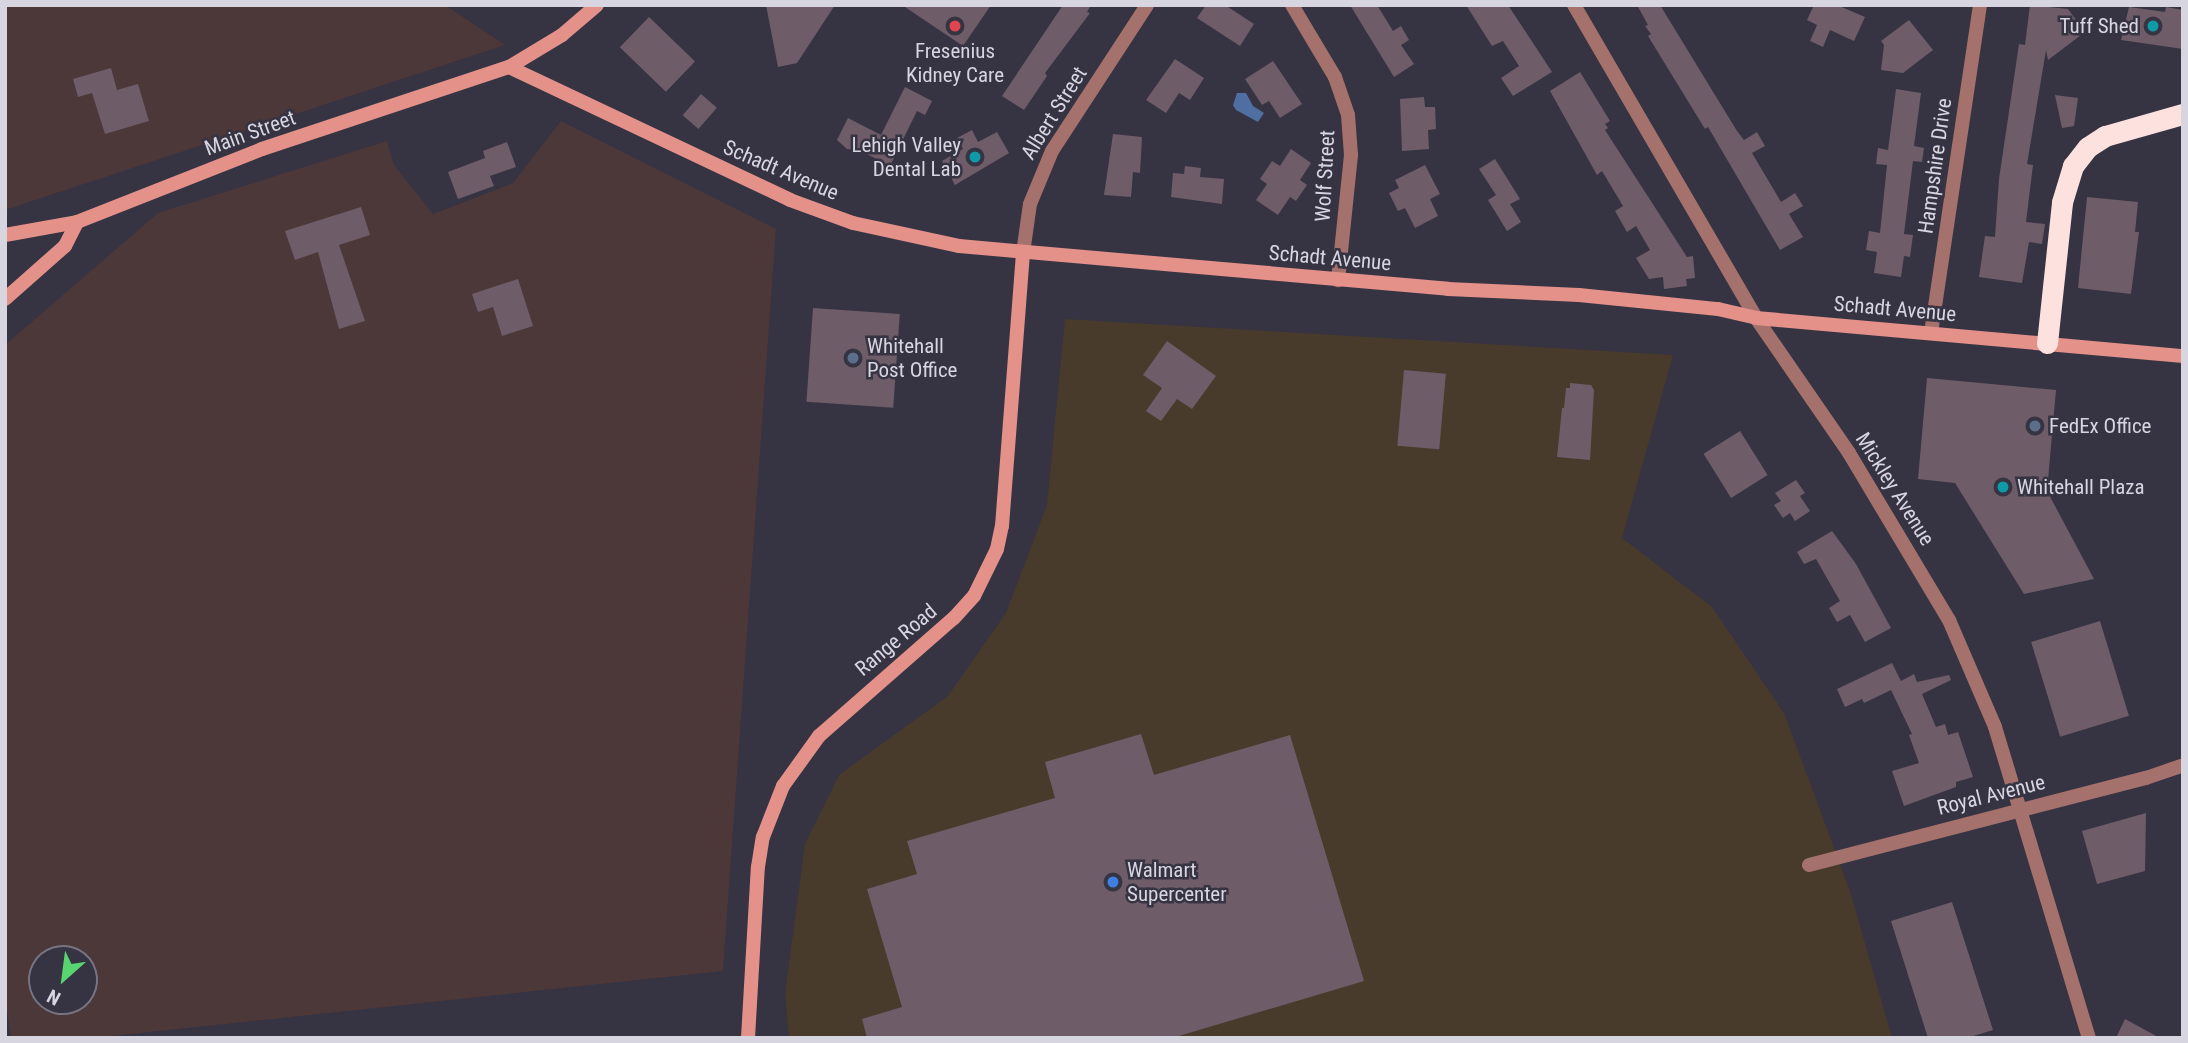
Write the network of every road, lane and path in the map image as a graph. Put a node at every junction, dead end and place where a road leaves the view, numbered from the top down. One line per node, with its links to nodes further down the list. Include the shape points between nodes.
1 (597, 5): 6 (main road, Main Street, via 562,35)
2 (1147, 5): 10 (street, Albert Street, via 1052,151 1030,204)
3 (1292, 5): 11 (street, Wolf Street, via 1335,76 1348,115 1351,155)
4 (1574, 5): 13 (street, Mickley Avenue)
5 (1980, 5): 14 (street, Hampshire Drive)
6 (509, 67): 8 (main road, Main Street, via 262,149); 10 (main road, Schadt Avenue, via 790,200 853,223 959,246)
7 (2183, 114): 15 (highway, via 2105,136 2088,147 2073,166 2062,202)
8 (77, 222): 9 (main road, Main Street); 12 (main road, via 65,246)
9 (5, 234)
10 (1023, 253): 11 (main road, Schadt Avenue); 20 (main road, Range Road, via 997,549 974,596 819,736 783,786 763,837 758,867)
11 (1338, 280): 13 (main road, Schadt Avenue, via 1579,295)
12 (5, 299)
13 (1756, 317): 14 (main road, Schadt Avenue); 18 (street, Mickley Avenue, via 1849,453 1949,620 1995,727)
14 (1931, 333): 15 (main road, Schadt Avenue)
15 (2047, 343): 16 (main road, Schadt Avenue)
16 (2183, 356)
17 (2183, 765): 18 (street, Royal Avenue)
18 (2019, 808): 19 (street, Royal Avenue); 21 (street, Mickley Avenue)
19 (1809, 865)
20 (748, 1038)
21 (2089, 1038)

